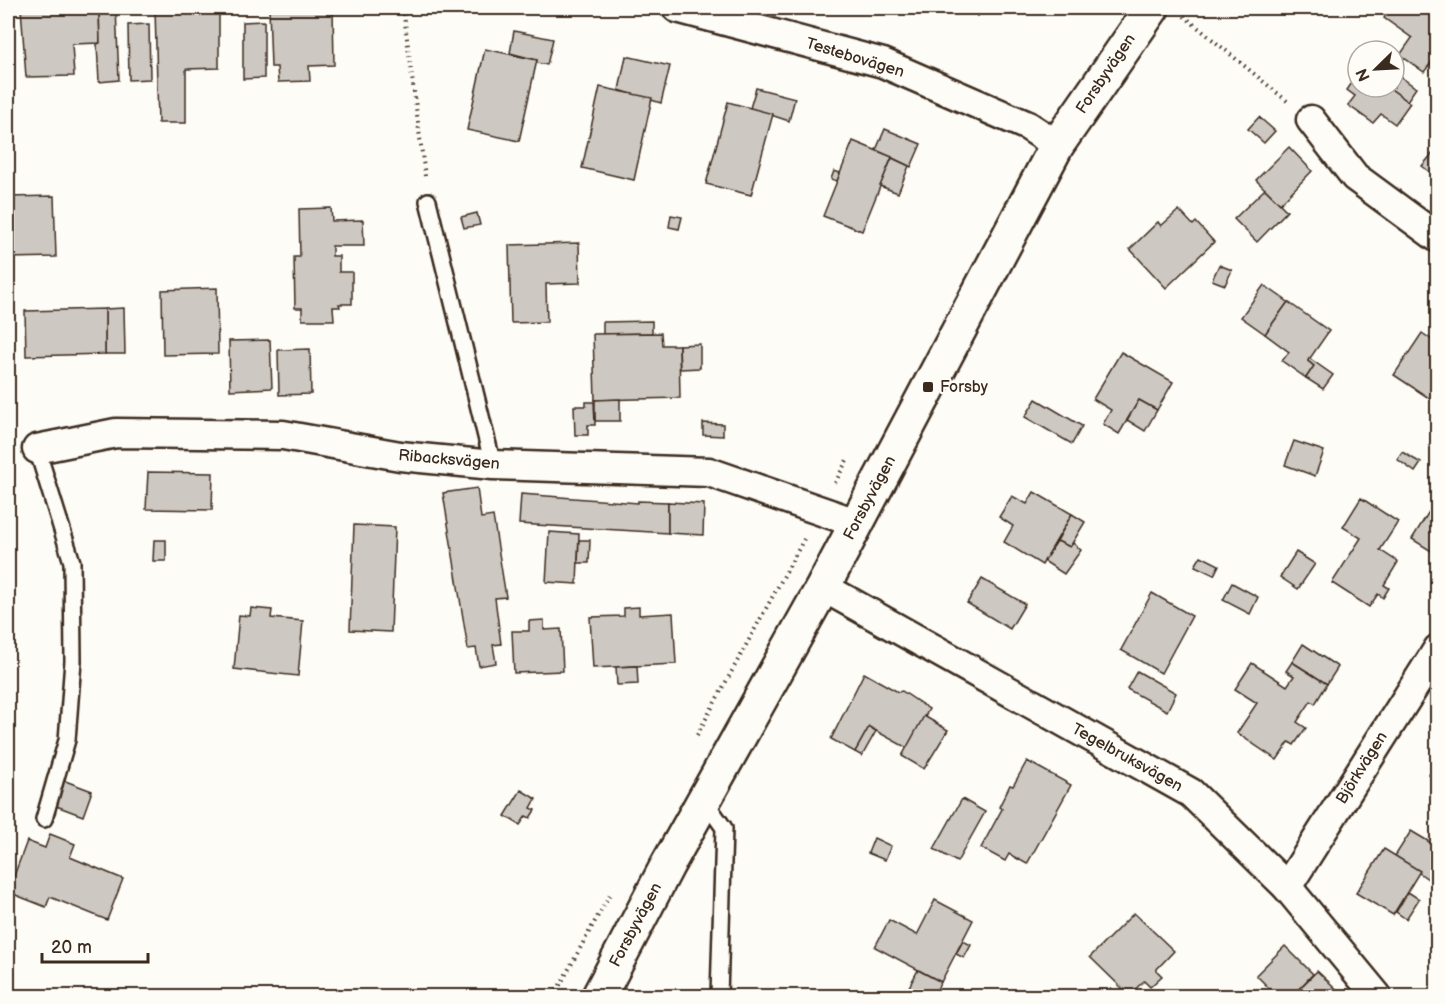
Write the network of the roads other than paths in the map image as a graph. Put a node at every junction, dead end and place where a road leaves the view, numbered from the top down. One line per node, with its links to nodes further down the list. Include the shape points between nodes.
1 (677, 8): 4 (street, Testebovägen, via 883,63 1028,126)
2 (1152, 8): 4 (street, Forsbyvägen)
3 (1311, 120): 6 (street, via 1355,177)
4 (1057, 145): 9 (street, Forsbyvägen)
5 (428, 201): 8 (lane)
6 (1437, 238)
7 (37, 449): 8 (street, Ribacksvägen, via 116,433 283,435 400,456); 13 (lane, via 72,562 74,661 67,740)
8 (494, 465): 9 (street, Ribacksvägen, via 709,472)
9 (856, 524): 10 (street, Forsbyvägen)
10 (823, 587): 12 (street, Forsbyvägen); 14 (street, Tegelbruksvägen, via 1191,794)
11 (1437, 649): 14 (street, Björkvägen)
12 (704, 800): 15 (street, Forsbyvägen); 16 (lane, via 724,828)
13 (44, 819)
14 (1287, 887): 17 (street, Tegelbruksvägen)
15 (599, 996)
16 (720, 996)
17 (1377, 996)

